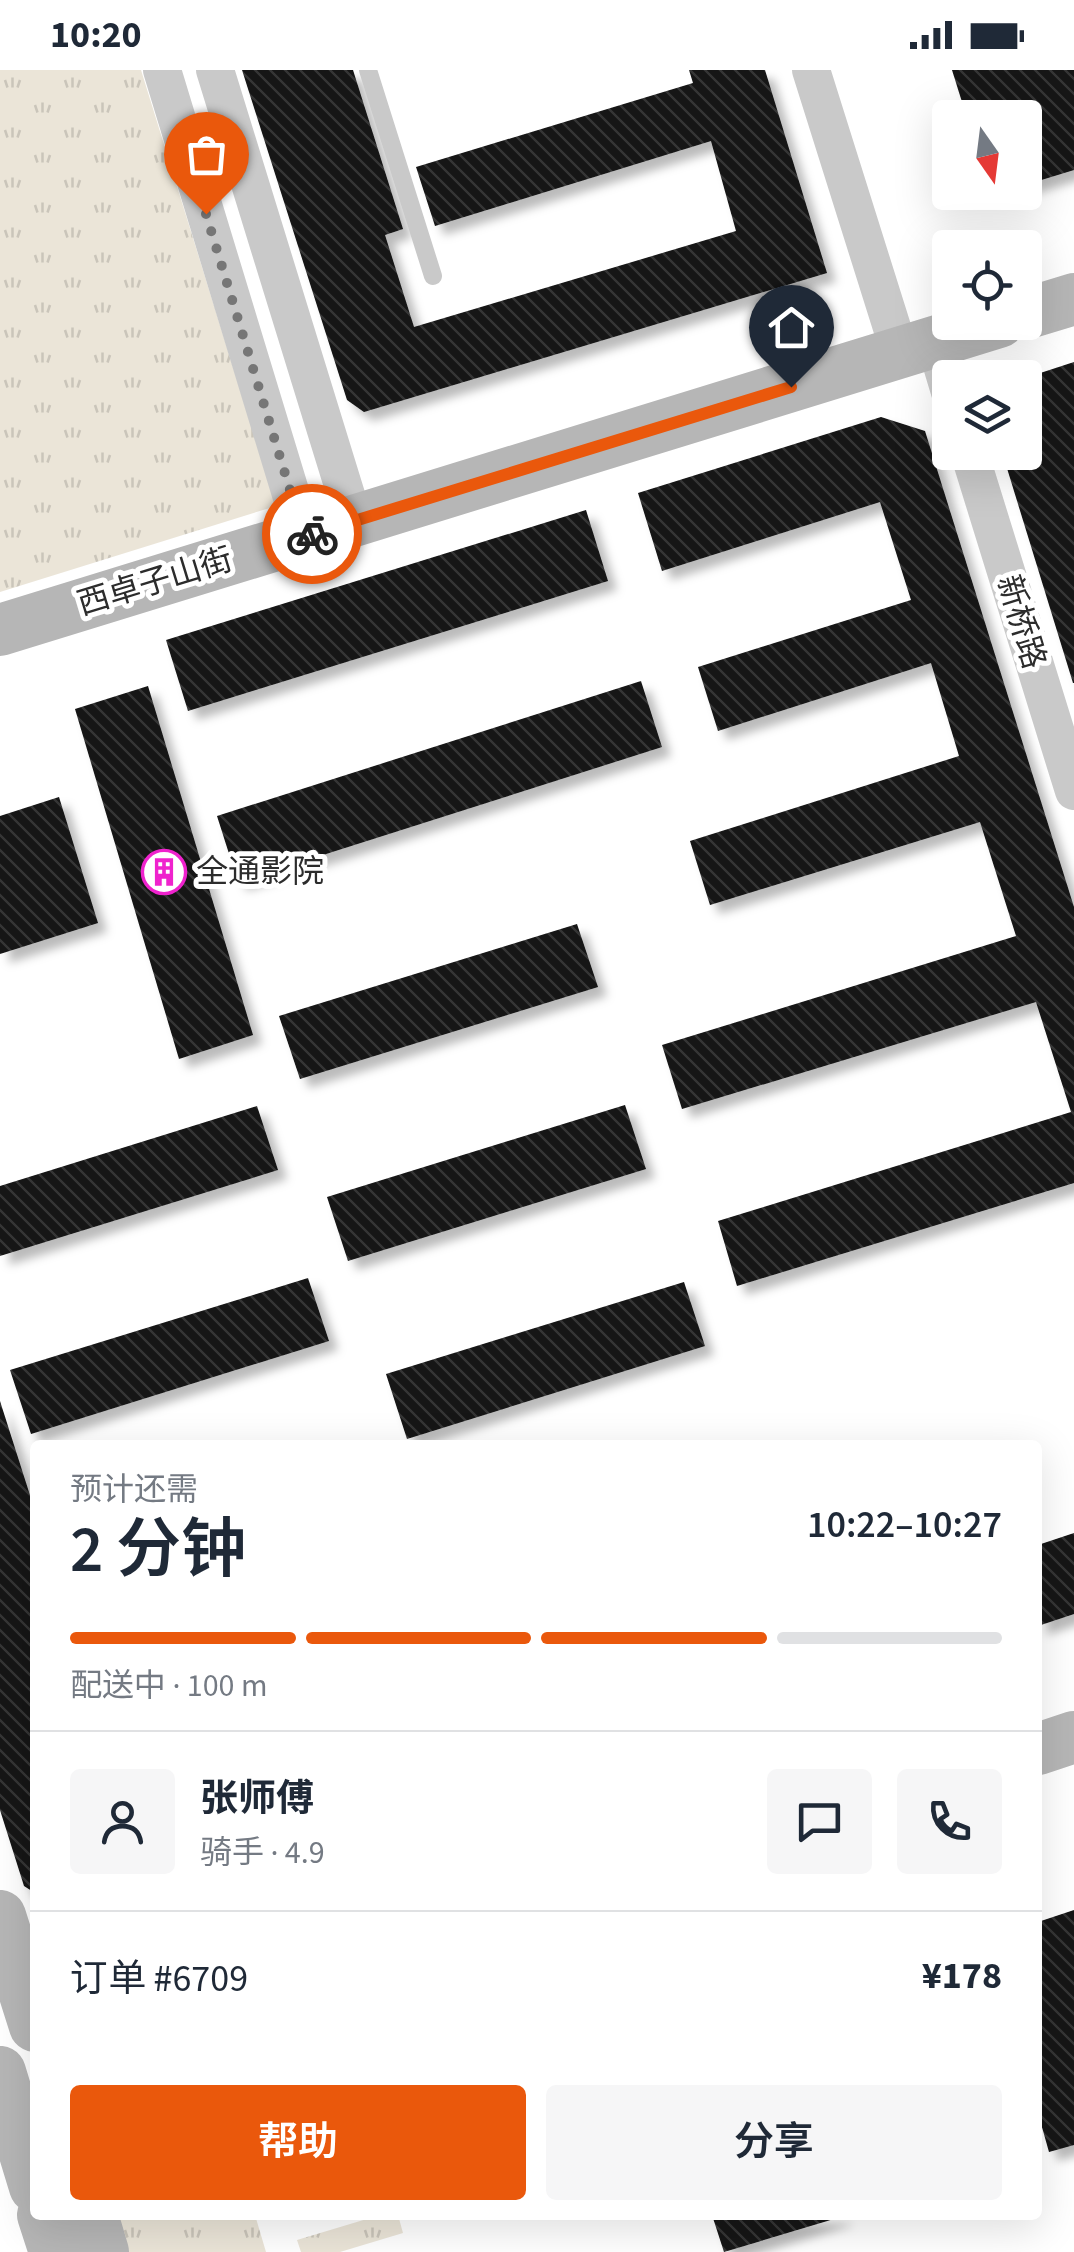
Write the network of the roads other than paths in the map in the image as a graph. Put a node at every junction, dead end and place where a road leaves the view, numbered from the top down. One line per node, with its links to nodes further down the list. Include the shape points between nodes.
1 (162, 70): 13 (street)
2 (215, 70): 12 (street)
3 (368, 70): 5 (lane)
4 (811, 70): 9 (street)
5 (432, 276)
6 (1074, 299): 7 (street)
7 (1042, 309)
8 (942, 340): 9 (street, 西卓子山街)
9 (917, 348): 10 (street); 12 (street, 西卓子山街)
10 (932, 368)
11 (975, 470): 15 (street, 新桥路)
12 (354, 521): 13 (street, 西卓子山街)
13 (304, 536): 14 (street, 西卓子山街)
14 (0, 630)
15 (1074, 791)
16 (1074, 1737): 17 (street)
17 (1042, 1747)
18 (1074, 1756): 19 (street)
19 (1042, 1767)
20 (0, 1916): 21 (street)
21 (30, 2010)
22 (12, 2075): 23 (street)
23 (30, 2163)
24 (45, 2220): 26 (street)
25 (93, 2220): 27 (street)
26 (54, 2252)
27 (103, 2252)

